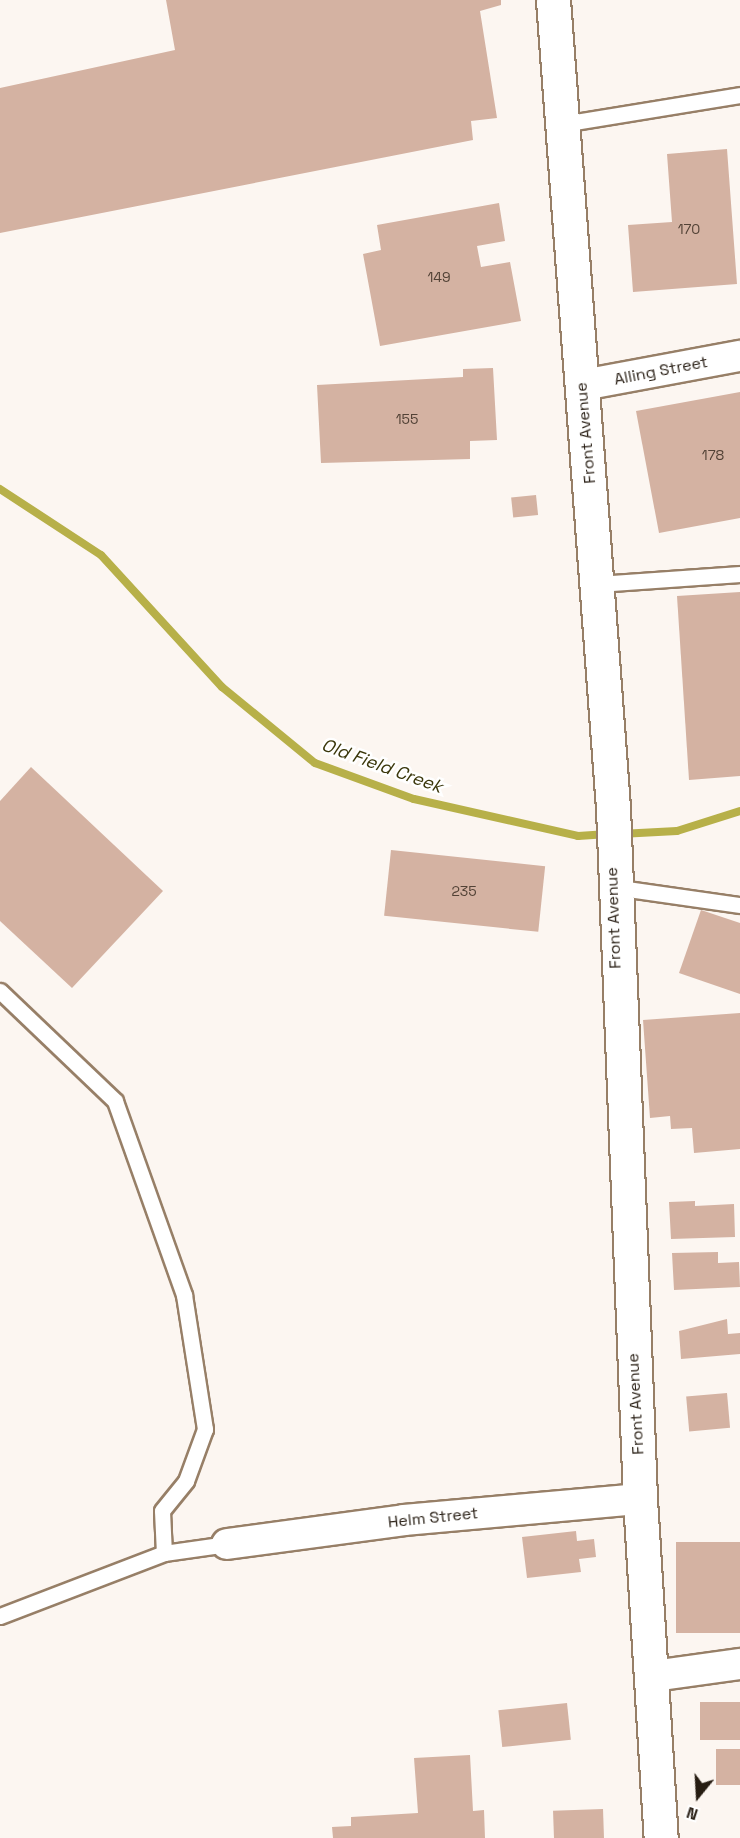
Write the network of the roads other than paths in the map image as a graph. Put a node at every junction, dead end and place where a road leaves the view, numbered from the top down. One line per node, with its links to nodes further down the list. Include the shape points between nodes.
1 (553, 0): 3 (street, Front Avenue)
2 (740, 95): 3 (lane)
3 (563, 124): 5 (street, Front Avenue)
4 (740, 356): 5 (street, Alling Street)
5 (583, 385): 7 (street, Front Avenue)
6 (740, 574): 7 (lane)
7 (598, 584): 8 (street, Front Avenue, via 613,808)
8 (613, 887): 9 (lane); 11 (street, Front Avenue)
9 (740, 905)
10 (0, 992): 13 (lane, via 115,1101 184,1295 205,1430 186,1481 162,1511)
11 (640, 1499): 12 (street, Helm Street, via 404,1520); 16 (street, Front Avenue)
12 (227, 1544): 13 (lane)
13 (164, 1553): 14 (lane)
14 (0, 1616)
15 (740, 1664): 16 (street)
16 (653, 1676): 17 (street, Front Avenue)
17 (661, 1838)

